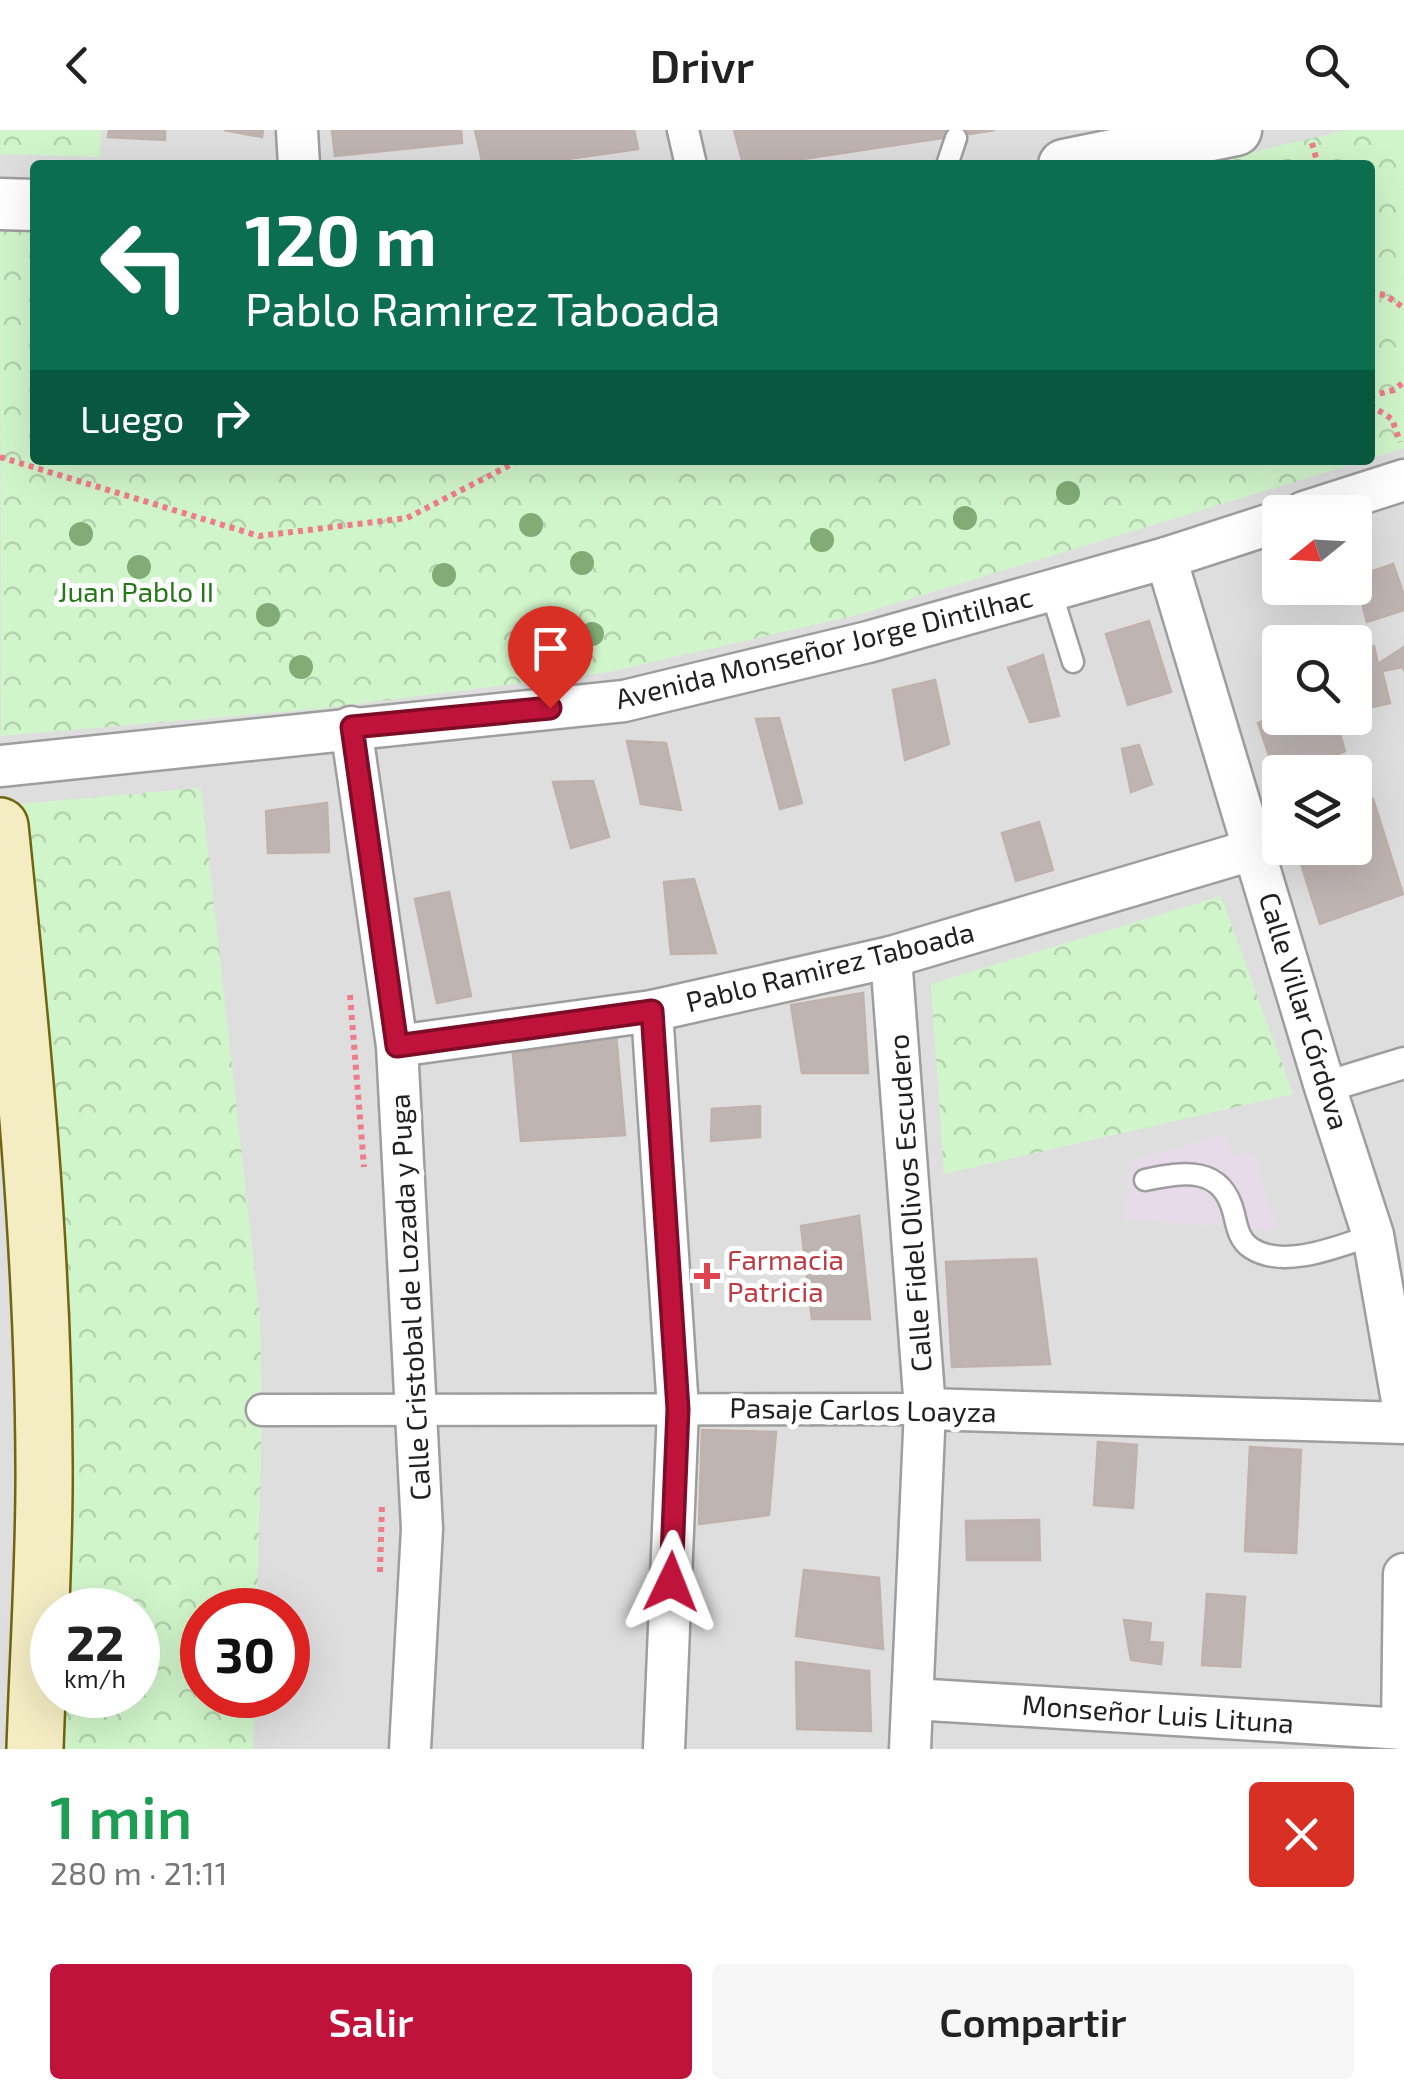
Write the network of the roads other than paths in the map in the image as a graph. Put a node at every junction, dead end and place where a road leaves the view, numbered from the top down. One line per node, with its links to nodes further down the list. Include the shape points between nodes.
1 (297, 130): 5 (street)
2 (683, 130): 6 (street)
3 (1236, 130): 8 (street)
4 (956, 138): 7 (lane)
5 (298, 160)
6 (691, 160)
7 (949, 160)
8 (1089, 160)
9 (0, 204): 10 (street)
10 (30, 205)
11 (1402, 461): 12 (street)
12 (1337, 495)
13 (1262, 526): 14 (street, Avenida Monseñor Jorge Dintilhac)
14 (1166, 558): 15 (street, Avenida Monseñor Jorge Dintilhac); 20 (street, Calle Villar Córdova)
15 (1051, 590): 16 (lane); 17 (street, Avenida Monseñor Jorge Dintilhac, via 624,701)
16 (1073, 662)
17 (352, 727): 18 (street, Avenida Monseñor Jorge Dintilhac); 23 (street, Calle Cristobal de Lozada y Puga)
18 (0, 766)
19 (0, 826): 39 (main road, via 42,1352)
20 (1254, 849): 21 (street, Pablo Ramirez Taboada); 25 (street, Calle Villar Córdova)
21 (891, 956): 22 (street, Pablo Ramirez Taboada); 31 (street, Calle Fidel Olivos Escudero)
22 (652, 1011): 23 (street, Pablo Ramirez Taboada); 30 (street)
23 (397, 1046): 29 (street, Calle Cristobal de Lozada y Puga)
24 (1404, 1063): 25 (street)
25 (1325, 1087): 28 (street, Calle Villar Córdova)
26 (1145, 1180): 28 (lane, via 1192,1173 1210,1179 1225,1190 1239,1235 1261,1253 1292,1256)
27 (0, 1215): 38 (main road, via 9,1466)
28 (1373, 1234): 33 (street, Calle Villar Córdova)
29 (414, 1408): 30 (street, Pasaje Carlos Loayza); 32 (street, Pasaje Carlos Loayza); 40 (street, Calle Cristobal de Lozada y Puga, via 422,1529)
30 (678, 1409): 31 (street, Pasaje Carlos Loayza); 41 (street)
31 (925, 1409): 34 (street, Pasaje Carlos Loayza); 36 (street, Calle Fidel Olivos Escudero)
32 (262, 1410)
33 (1404, 1412)
34 (1404, 1423)
35 (1404, 1574): 37 (street)
36 (913, 1699): 37 (street, Monseñor Luis Lituna); 42 (street, Calle Fidel Olivos Escudero)
37 (1403, 1729)
38 (0, 1749)
39 (34, 1749)
40 (410, 1749)
41 (664, 1749)
42 (910, 1749)

